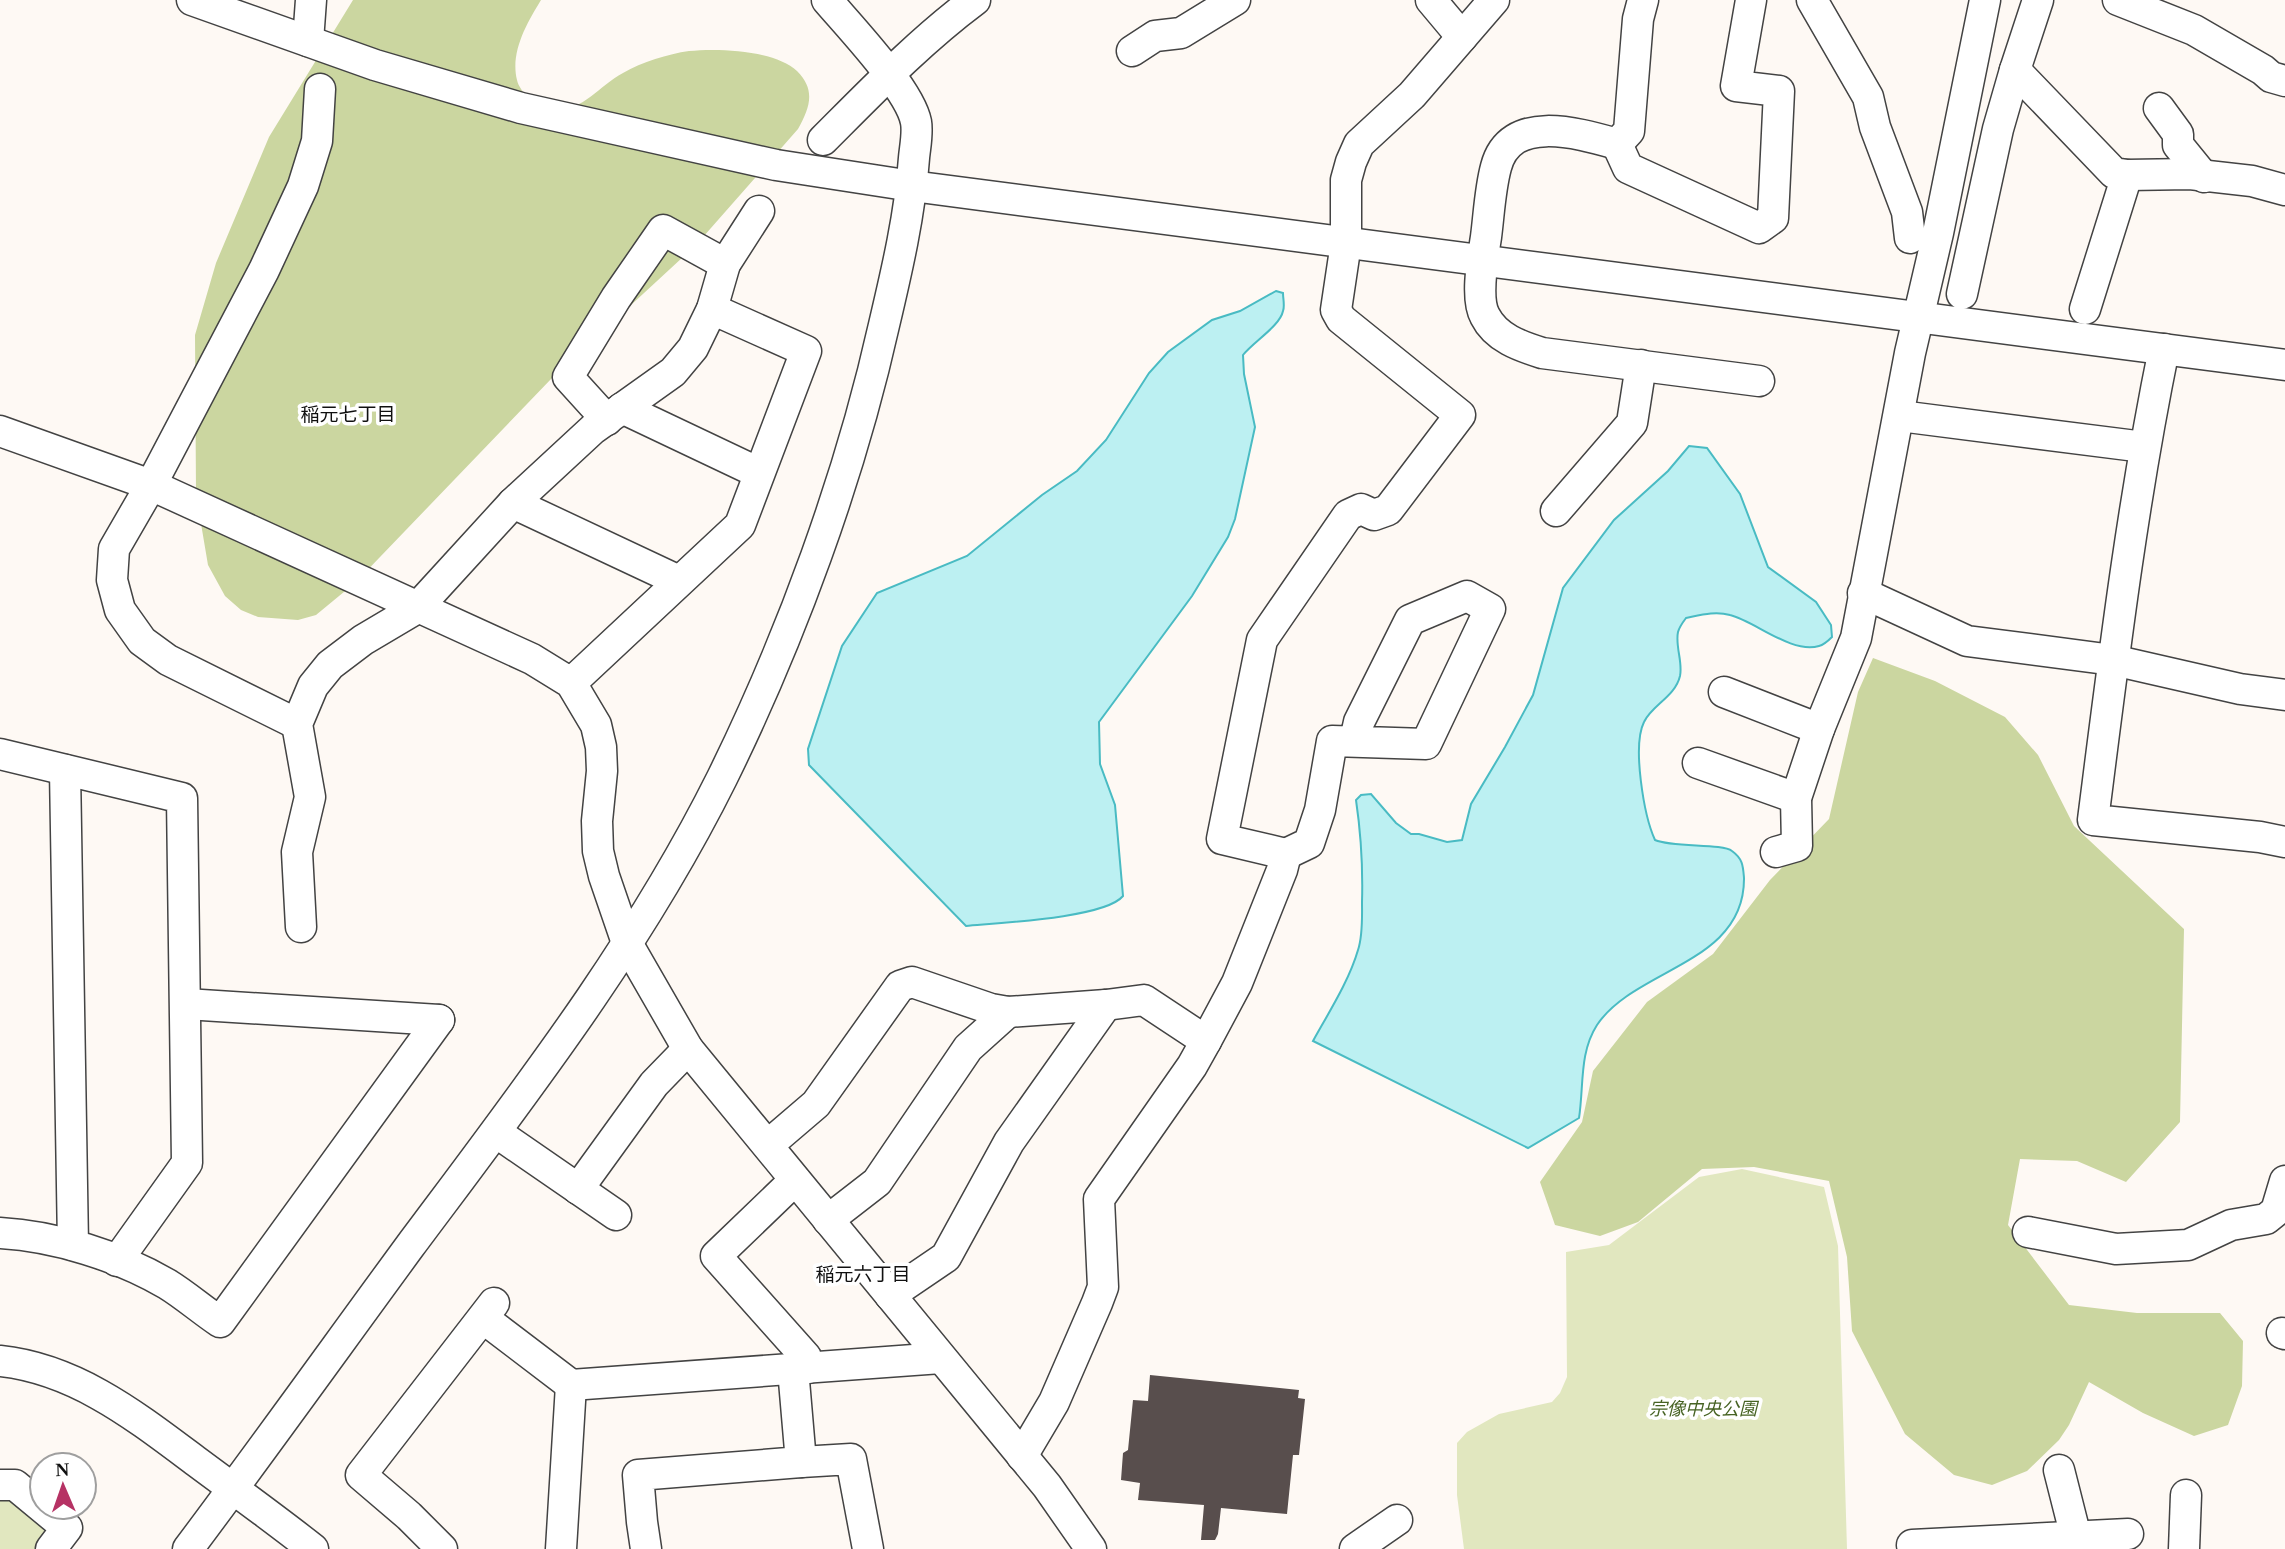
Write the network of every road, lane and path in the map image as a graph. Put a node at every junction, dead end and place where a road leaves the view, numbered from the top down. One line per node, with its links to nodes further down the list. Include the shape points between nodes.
1 (192, 0): 15 (street)
2 (311, 0): 15 (street)
3 (827, 0): 18 (street)
4 (975, 0): 18 (street)
5 (1235, 0): 16 (street, via 1181,33 1155,36)
6 (1431, 0): 14 (street)
7 (1494, 0): 14 (street)
8 (1643, 0): 23 (street, via 1629,131)
9 (1751, 0): 23 (street, via 1736,86 1779,91 1773,218 1759,228 1628,168)
10 (1812, 0): 29 (street, via 1868,97 1906,212)
11 (1985, 0): 36 (street)
12 (2038, 0): 17 (street)
13 (2118, 0): 19 (street, via 2194,30 2271,78)
14 (1462, 37): 30 (street, via 1412,95 1359,144 1346,180)
15 (308, 41): 26 (street, via 521,108 776,165)
16 (1132, 51)
17 (2015, 70): 24 (street, via 2114,173); 33 (street)
18 (889, 74): 22 (street); 26 (street, via 916,123)
19 (2285, 81)
20 (320, 89): 46 (street, via 317,141 303,186)
21 (2160, 108): 25 (street, via 2178,134 2178,145)
22 (823, 140)
23 (1617, 144): 31 (street, via 1540,130 1519,136 1504,149 1496,166)
24 (2127, 175): 25 (street); 35 (street)
25 (2204, 177): 27 (street, via 2252,181)
26 (912, 186): 30 (street); 67 (street, via 871,383 795,613 721,780)
27 (2285, 190)
28 (759, 211): 32 (street)
29 (1910, 238)
30 (1346, 243): 31 (street); 65 (street, via 1336,310 1341,319 1460,415 1388,510 1374,515 1361,509 1348,515 1262,640 1222,839)
31 (1483, 260): 36 (street); 38 (street, via 1483,315 1495,331 1516,345 1542,354)
32 (725, 264): 34 (street); 41 (street, via 663,230 568,377)
33 (1962, 294)
34 (712, 309): 41 (street, via 693,348 673,372); 45 (street, via 806,351)
35 (2085, 309)
36 (1920, 317): 37 (street); 42 (street)
37 (2164, 349): 39 (street); 44 (street)
38 (1641, 365): 40 (street); 48 (street, via 1632,423)
39 (2285, 365)
40 (1759, 382)
41 (614, 414): 45 (street); 47 (street)
42 (1899, 416): 44 (street); 50 (street)
43 (0, 431): 46 (street)
44 (2144, 447): 52 (street)
45 (759, 473): 49 (street, via 740,525)
46 (151, 485): 51 (street); 56 (street, via 114,549 111,580 120,610 142,641 168,660)
47 (513, 503): 49 (street); 51 (street)
48 (1556, 510)
49 (679, 581): 53 (street)
50 (1863, 593): 52 (street, via 1967,640); 57 (street, via 1856,638)
51 (417, 608): 53 (street, via 532,659); 56 (street, via 330,665 313,686)
52 (2113, 660): 55 (street); 63 (street, via 2093,820)
53 (571, 683): 67 (street, via 596,725 601,747 598,851)
54 (1724, 692): 57 (street)
55 (2285, 695)
56 (297, 724): 66 (street, via 310,797 297,852)
57 (1819, 729): 62 (street)
58 (1355, 740): 58 (street, via 1426,744 1490,609 1467,596 1410,620 1359,722); 65 (street, via 1332,741 1320,810 1308,843)
59 (0, 754): 61 (street)
60 (1698, 763): 62 (street)
61 (65, 770): 68 (street, via 182,797); 82 (street)
62 (1796, 798): 64 (street, via 1797,846)
63 (2285, 842)
64 (1776, 852)
65 (1286, 854): 71 (street, via 1237,984)
66 (301, 927)
67 (627, 943): 72 (street); 73 (street)
68 (186, 1004): 83 (street, via 187,1163); 83 (street, via 439,1020 220,1322 166,1284)
69 (1106, 1005): 70 (street); 71 (street, via 1144,1000); 84 (street, via 1009,1142 946,1257)
70 (1008, 1012): 74 (street, via 912,982 900,986 816,1104); 79 (street, via 968,1048 877,1182)
71 (1206, 1041): 89 (street, via 1099,1199 1103,1287 1054,1402)
72 (688, 1049): 74 (street); 77 (street, via 654,1084)
73 (497, 1133): 77 (street); 93 (street)
74 (768, 1144): 75 (street)
75 (794, 1180): 79 (street); 87 (street, via 716,1256 806,1357)
76 (2285, 1181): 80 (street, via 2276,1211 2266,1219 2231,1225 2188,1245 2116,1249)
77 (578, 1189): 78 (street)
78 (616, 1215)
79 (828, 1220): 84 (street)
80 (2028, 1231)
81 (0, 1233): 82 (street)
82 (73, 1245): 83 (street)
83 (117, 1261)
84 (890, 1295): 85 (street)
85 (941, 1358): 87 (street); 89 (street)
86 (0, 1361): 93 (street, via 68,1378 111,1400)
87 (801, 1368): 88 (street); 90 (street)
88 (571, 1385): 102 (street, via 488,1310 361,1475); 103 (street)
89 (1022, 1456): 106 (street)
90 (800, 1462): 104 (street, via 638,1475); 105 (street, via 852,1460)
91 (2059, 1470): 97 (street)
92 (0, 1485): 99 (street, via 15,1485 67,1528)
93 (233, 1489): 100 (street); 101 (street)
94 (2186, 1494): 108 (street)
95 (1397, 1520): 107 (street)
96 (2128, 1534): 97 (street)
97 (2077, 1543): 98 (street)
98 (1912, 1545)
99 (51, 1549)
100 (188, 1549)
101 (313, 1549)
102 (442, 1549)
103 (561, 1549)
104 (646, 1549)
105 (868, 1549)
106 (1091, 1549)
107 (1355, 1549)
108 (2185, 1549)

